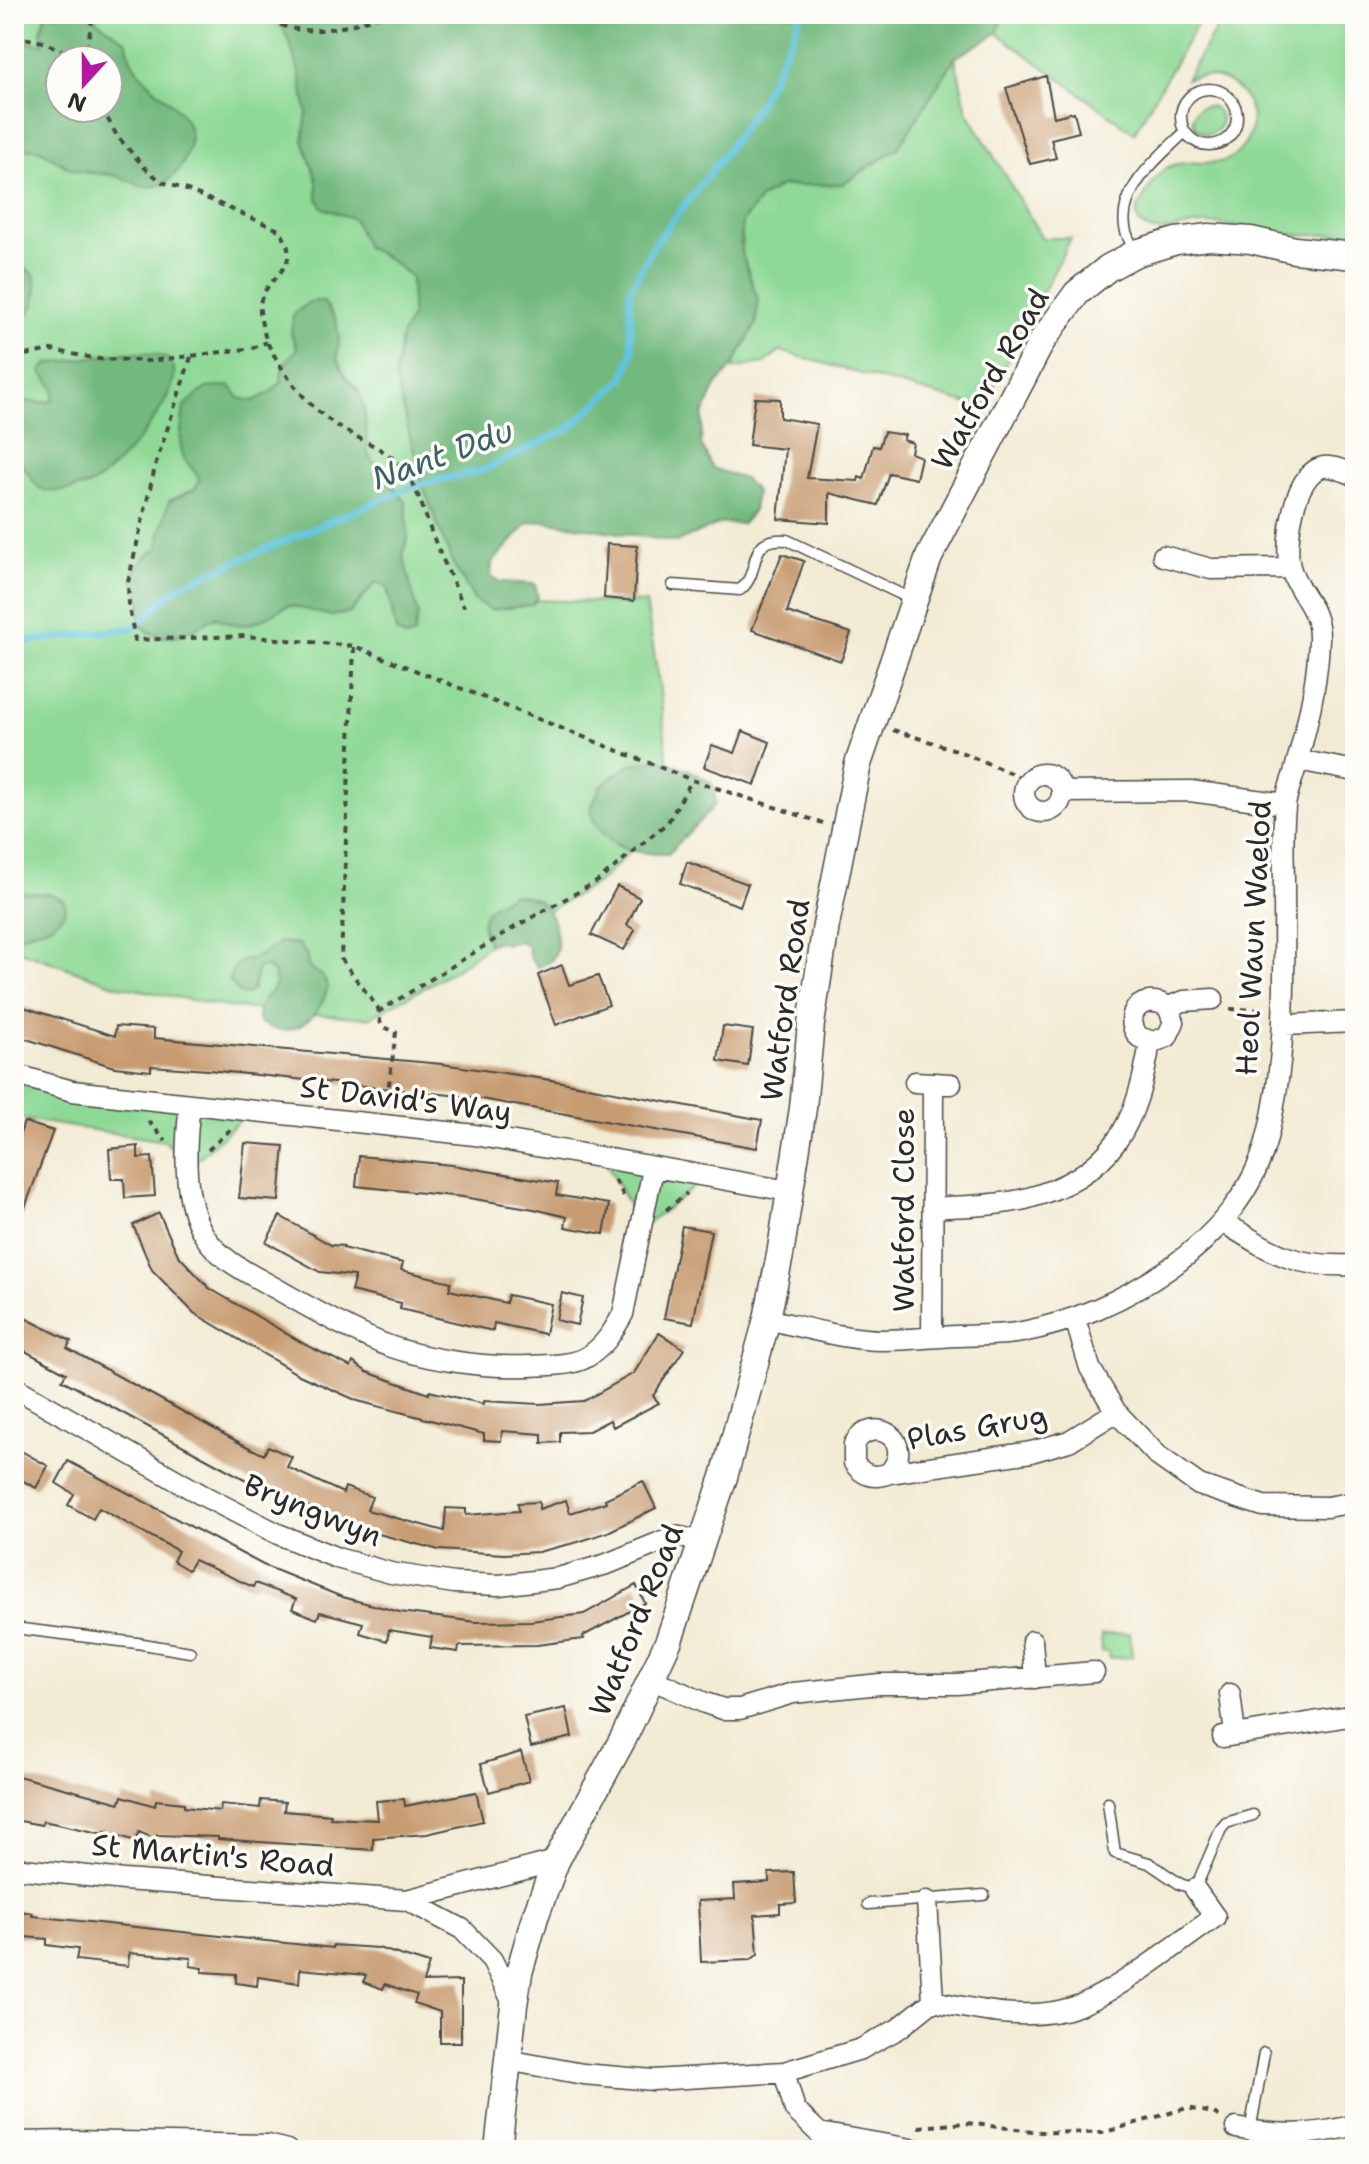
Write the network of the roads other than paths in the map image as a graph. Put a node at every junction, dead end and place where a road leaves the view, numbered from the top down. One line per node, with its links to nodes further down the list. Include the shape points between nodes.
1 (1185, 132): 1 (lane, via 1180,113 1189,96 1215,88 1230,98 1237,114 1227,138 1200,144); 2 (lane, via 1131,192 1125,230)
2 (1136, 253): 3 (street, Watford Road, via 1209,237); 8 (street, Watford Road, via 1077,293 1042,341 929,557)
3 (1352, 253)
4 (1355, 475): 6 (street, via 1326,466 1306,478 1293,516)
5 (1163, 556): 6 (street, via 1211,569)
6 (1290, 568): 9 (street, Heol Waun Waelod, via 1314,609 1319,635 1315,686)
7 (673, 585): 8 (lane, via 740,590 748,583 762,544 774,539 787,540)
8 (913, 600): 22 (street, Watford Road, via 858,764 844,830)
9 (1298, 760): 10 (street); 12 (street, Heol Waun Waelod)
10 (1355, 771)
11 (1062, 792): 11 (street, via 1053,776 1040,774 1024,792 1027,805 1037,812 1055,809); 12 (street, via 1190,791)
12 (1285, 804): 15 (street, Heol Waun Waelod)
13 (1213, 999): 14 (street)
14 (1168, 1007): 17 (street, via 1172,1030); 17 (street, via 1144,1002 1133,1015 1134,1031)
15 (1284, 1018): 16 (street); 24 (street, Heol Waun Waelod, via 1265,1145 1244,1193)
16 (1355, 1022)
17 (1150, 1042): 23 (street, via 1139,1099 1123,1133 1094,1165 1069,1183 1024,1199)
18 (14, 1074): 20 (street, St David's Way, via 72,1091)
19 (933, 1083): 23 (street, Watford Close)
20 (190, 1104): 21 (street, St David's Way, via 475,1135); 21 (street, via 189,1193 194,1219 222,1256 376,1341 469,1363 558,1365 582,1359 605,1342 623,1314)
21 (653, 1169): 22 (street, St David's Way)
22 (789, 1191): 26 (street, Watford Road)
23 (933, 1208): 28 (street, Watford Close)
24 (1223, 1222): 25 (street, via 1297,1261); 27 (street, Heol Waun Waelod, via 1183,1259 1136,1290)
25 (1355, 1265)
26 (767, 1319): 28 (street, Heol Waun Waelod, via 867,1339); 33 (street, Watford Road)
27 (1075, 1319): 28 (street, Heol Waun Waelod, via 1019,1333); 30 (street, via 1090,1368)
28 (932, 1337)
29 (15, 1389): 33 (street, Bryngwyn, via 278,1534 391,1573 499,1585 558,1578 675,1536)
30 (1116, 1412): 31 (street, Plas Grug, via 1069,1441 1031,1452); 32 (street, via 1158,1456 1199,1485 1263,1506)
31 (889, 1473)
32 (1355, 1502)
33 (704, 1542): 39 (street, Watford Road)
34 (14, 1628): 36 (lane)
35 (1032, 1641): 38 (street)
36 (190, 1652)
37 (1094, 1672): 38 (street)
38 (1035, 1678): 39 (street, via 880,1684 784,1696 740,1709 705,1703)
39 (651, 1679): 44 (street, Watford Road)
40 (1230, 1694): 41 (street, via 1229,1736)
41 (1355, 1715)
42 (1108, 1803): 46 (lane, via 1115,1853 1149,1863)
43 (1253, 1815): 46 (lane, via 1221,1829)
44 (556, 1861): 48 (street, St Martin's Road); 52 (street, Watford Road, via 535,1917)
45 (14, 1868): 48 (street, St Martin's Road)
46 (1195, 1889): 51 (street, via 1215,1917 1130,1977 1079,2005 1042,2013 988,2013)
47 (984, 1895): 49 (lane)
48 (407, 1900): 52 (street, St Martin's Road, via 462,1929 492,1960)
49 (927, 1901): 50 (lane); 51 (street)
50 (868, 1904)
51 (933, 2001): 55 (street, via 861,2049)
52 (514, 2005): 54 (street, Watford Road)
53 (1264, 2053): 57 (lane)
54 (507, 2060): 55 (street, via 653,2080); 61 (street, Watford Road)
55 (784, 2072): 62 (street, via 795,2110 819,2133)
56 (1355, 2125): 57 (street, via 1301,2136)
57 (1243, 2129)
58 (14, 2142): 59 (street)
59 (176, 2147): 60 (street, via 268,2145)
60 (287, 2150)
61 (498, 2150)
62 (917, 2150)

